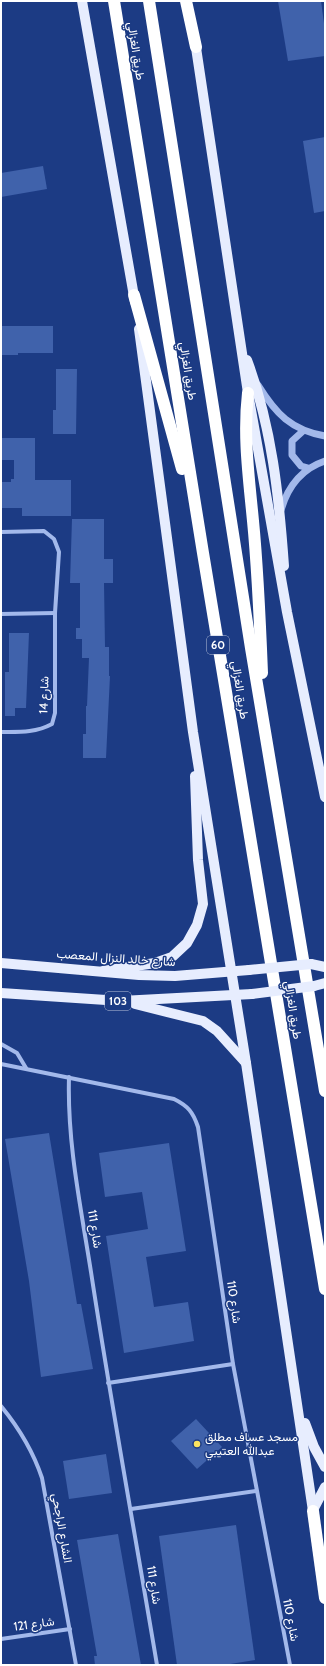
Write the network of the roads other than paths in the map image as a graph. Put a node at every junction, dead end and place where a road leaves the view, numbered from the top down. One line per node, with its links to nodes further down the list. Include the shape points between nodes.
1 (82, 1): 7 (main road)
2 (114, 1): 17 (highway, طريق الغزالي / 60)
3 (149, 1): 21 (highway, طريق الغزالي)
4 (186, 1): 6 (highway)
5 (190, 1): 6 (main road)
6 (196, 48): 8 (main road)
7 (134, 295): 17 (highway); 23 (main road)
8 (239, 340): 9 (main road); 10 (main road)
9 (253, 378): 11 (street, via 273,408); 15 (main road, via 271,444)
10 (248, 393): 18 (main road); 21 (highway, via 245,451 258,583)
11 (303, 431): 12 (street); 14 (street, via 292,441 292,455 295,462)
12 (325, 436)
13 (325, 461): 14 (street)
14 (308, 468): 15 (street, via 290,488)
15 (280, 512): 18 (main road)
16 (1, 532): 19 (street, شارع 14, via 44,531 54,539 59,552)
17 (203, 553): 39 (highway, طريق الغزالي / 60)
18 (287, 612): 24 (main road)
19 (55, 613): 20 (street); 22 (street, شارع 14, via 55,713 52,724 42,730)
20 (1, 614)
21 (264, 726): 38 (highway, طريق الغزالي)
22 (1, 732)
23 (193, 732): 27 (main road, via 198,860 203,904 197,925 187,943 172,957 155,963); 28 (main road)
24 (325, 797)
25 (1, 963): 27 (main road, شارع خالد النزال المعصب / 103)
26 (325, 967): 28 (main road, شارع خالد النزال المعصب / 103, bridge, via 311,964)
27 (103, 971): 28 (main road, شارع خالد النزال المعصب / 103, via 175,976)
28 (232, 972): 31 (main road)
29 (325, 983): 31 (main road, 103, bridge)
30 (1, 993): 32 (main road, 103)
31 (236, 996): 32 (main road, 103); 34 (main road)
32 (121, 1001): 34 (main road, via 203,1021 217,1031)
33 (1, 1044): 36 (street, via 17,1053)
34 (246, 1063): 43 (main road)
35 (1, 1064): 36 (street, شارع 110)
36 (26, 1068): 37 (street, شارع 110)
37 (69, 1077): 40 (street, شارع 110, via 174,1099 186,1105 193,1113 198,1127); 41 (street, شارع 111, via 70,1130)
38 (325, 1091)
39 (325, 1289)
40 (233, 1364): 41 (street); 46 (street, شارع 110)
41 (108, 1383): 47 (street, شارع 111)
42 (1, 1406): 50 (street, الشارع الراجحي, via 35,1457 42,1478)
43 (298, 1407): 44 (main road); 48 (main road)
44 (325, 1467)
45 (325, 1487): 48 (main road)
46 (256, 1491): 47 (street); 54 (street, شارع 110)
47 (131, 1509): 53 (street, شارع 111)
48 (313, 1511): 49 (highway)
49 (325, 1598)
50 (70, 1628): 51 (street, شارع 121); 52 (street, الشارع الراجحي)
51 (1, 1639)
52 (76, 1665)
53 (157, 1665)
54 (290, 1665)

